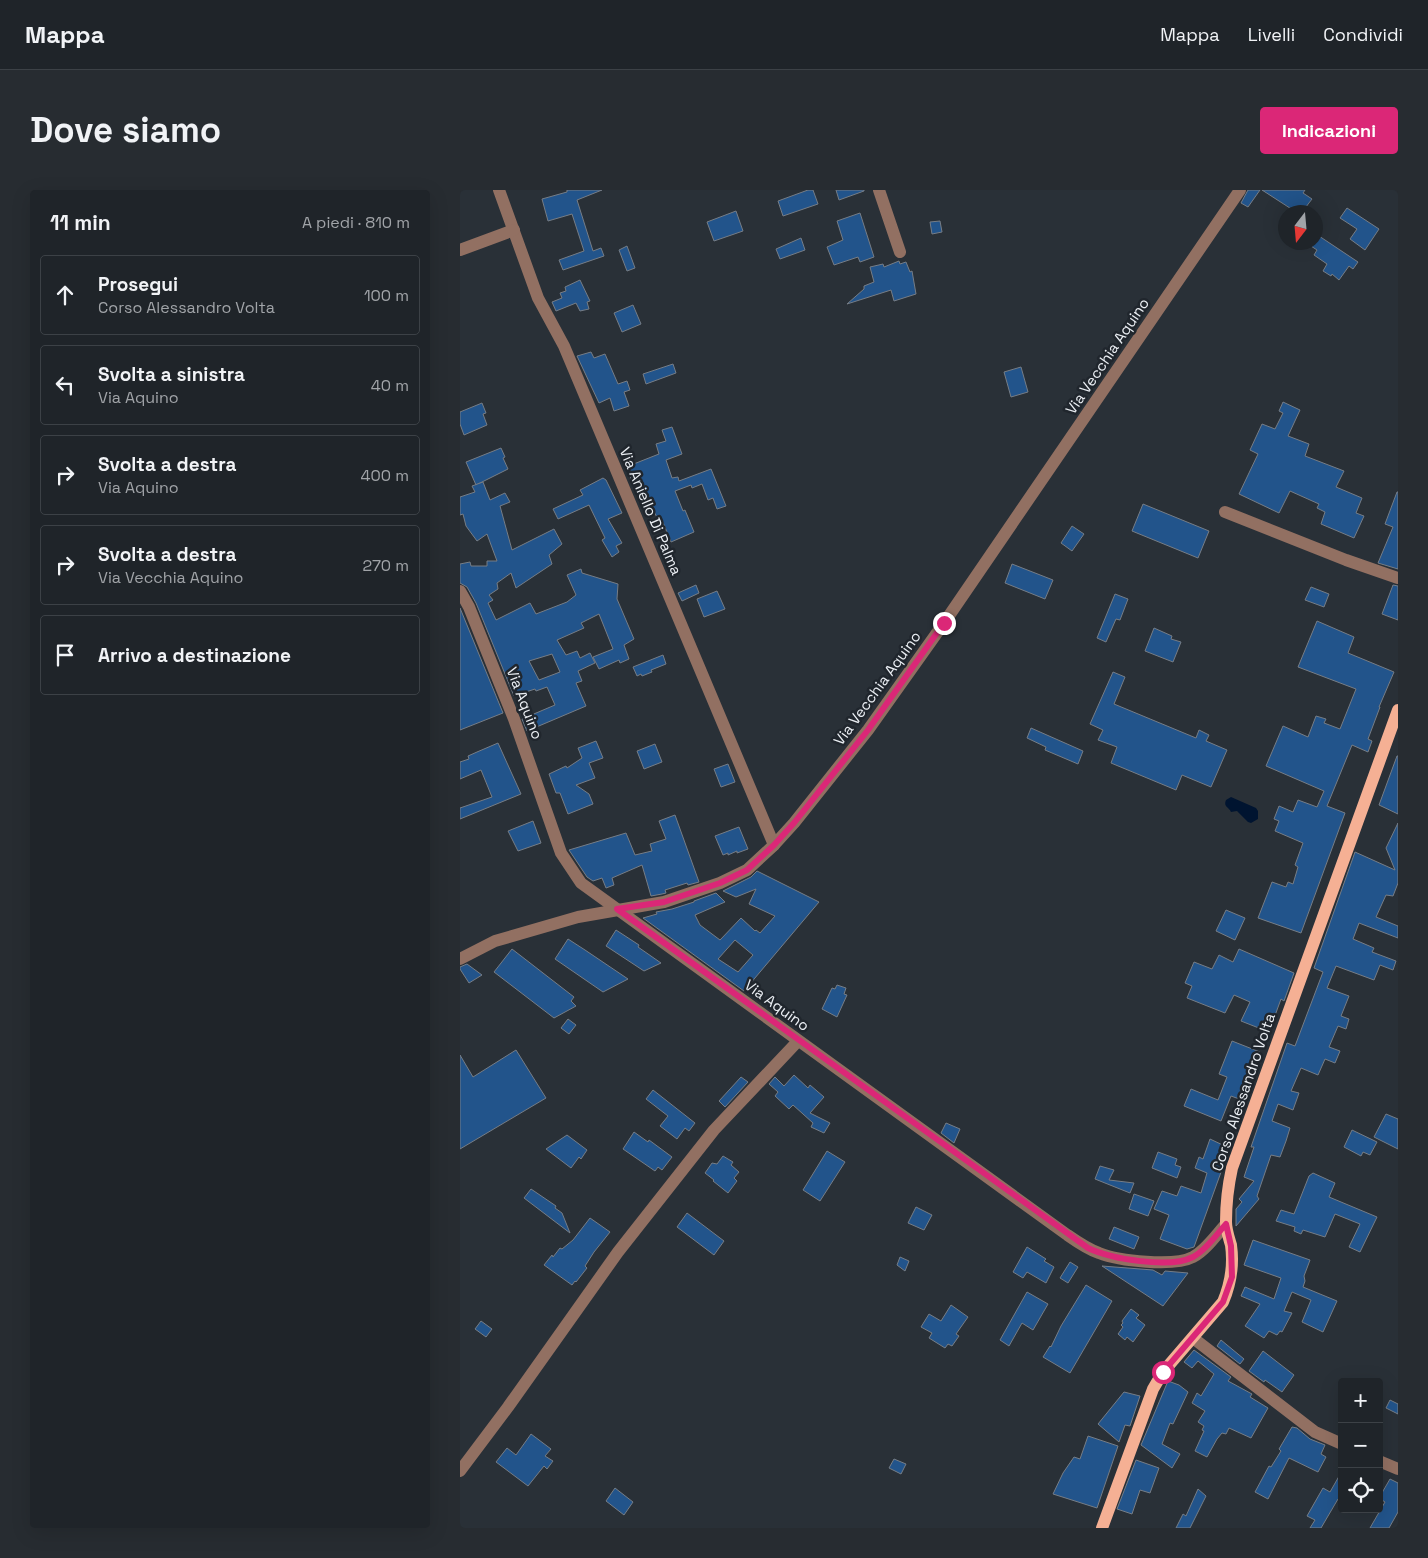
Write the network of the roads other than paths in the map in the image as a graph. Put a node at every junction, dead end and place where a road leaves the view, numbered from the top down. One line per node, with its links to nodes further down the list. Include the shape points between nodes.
1 (499, 190): 4 (street, Via Aniello Di Palma)
2 (879, 190): 6 (street)
3 (1240, 190): 11 (street, Via Vecchia Aquino, via 868,730)
4 (514, 230): 5 (street); 11 (street, Via Aniello Di Palma, via 538,298 564,346)
5 (460, 250)
6 (900, 252)
7 (1225, 512): 8 (street)
8 (1398, 578)
9 (460, 591): 12 (street, Via Aquino, via 514,719 560,853 581,883)
10 (1398, 710): 15 (main road, Corso Alessandro Volta, via 1232,1168)
11 (774, 845): 12 (street, Via Vecchia Aquino, via 747,870 720,883 664,902)
12 (617, 909): 13 (street, Via Vecchia Aquino, via 495,941); 14 (street, Via Aquino)
13 (460, 959)
14 (798, 1041): 15 (street, Via Aquino, via 1097,1253 1117,1258 1181,1261 1196,1256); 20 (street, via 714,1130 618,1252)
15 (1226, 1224): 16 (main road, Corso Alessandro Volta, via 1232,1258 1229,1288 1223,1302)
16 (1193, 1338): 17 (street, via 1315,1432); 21 (main road, Corso Alessandro Volta, via 1163,1372 1153,1389)
17 (1338, 1442)
18 (1383, 1463): 19 (street)
19 (1398, 1469)
20 (460, 1471)
21 (1102, 1528)

